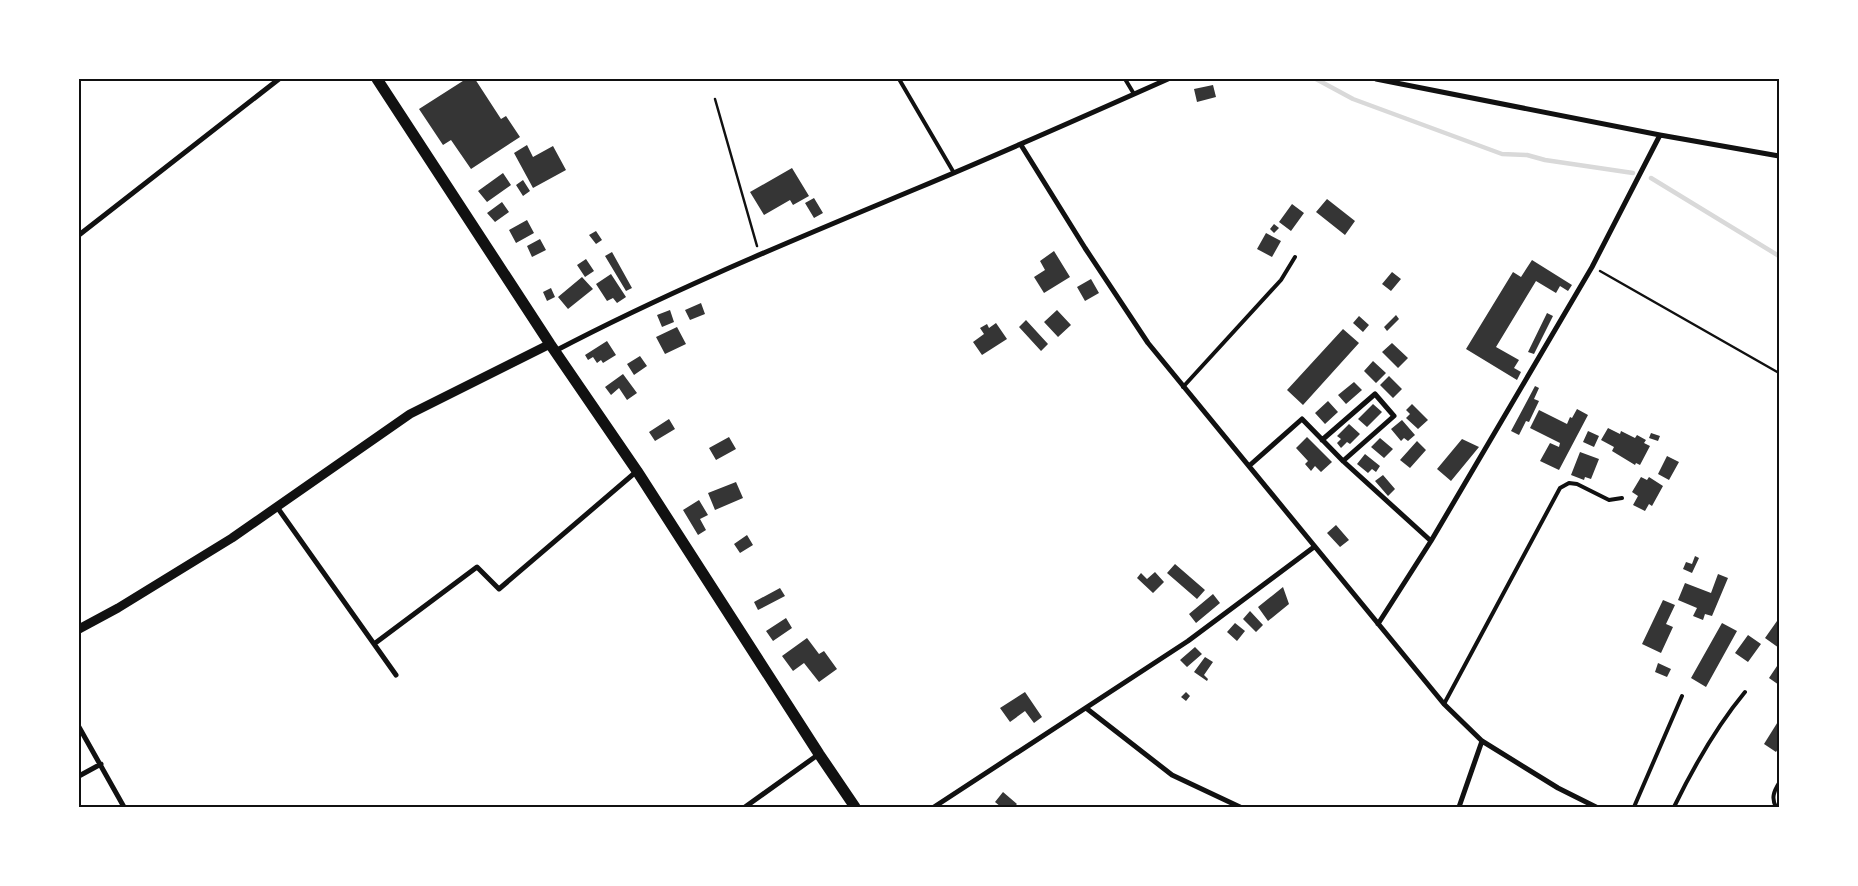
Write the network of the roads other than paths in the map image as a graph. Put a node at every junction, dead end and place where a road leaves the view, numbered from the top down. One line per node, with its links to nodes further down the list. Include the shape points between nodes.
1 (279, 79): 12 (street)
2 (377, 79): 14 (main road)
3 (899, 79): 11 (lane)
4 (1125, 79): 7 (lane)
5 (1168, 79): 7 (street)
6 (1376, 79): 8 (street)
7 (1134, 94): 9 (street)
8 (1660, 135): 10 (street); 22 (street, via 1592,267)
9 (1021, 145): 11 (street); 15 (street, via 1148,343)
10 (1779, 156)
11 (954, 173): 14 (street, via 760,254)
12 (79, 235)
13 (1295, 257): 15 (lane, via 1280,280)
14 (552, 347): 19 (main road); 21 (street, via 410,414)
15 (1183, 387): 18 (street)
16 (1322, 440): 17 (street); 17 (street, via 1375,394 1394,416); 18 (street, via 1302,419)
17 (1343, 461): 22 (street)
18 (1249, 466): 23 (street)
19 (637, 471): 26 (street, via 499,588 477,567); 34 (main road)
20 (1622, 498): 30 (lane, via 1609,500 1577,484 1569,483 1560,488)
21 (277, 507): 25 (street, via 232,538); 26 (street)
22 (1431, 541): 24 (street)
23 (1314, 547): 24 (street); 31 (street, via 1188,641)
24 (1378, 624): 30 (street)
25 (79, 629)
26 (374, 644): 27 (street)
27 (396, 675)
28 (1745, 692): 46 (lane, via 1695,764)
29 (1682, 696): 45 (lane)
30 (1444, 704): 33 (street)
31 (1086, 708): 41 (street); 42 (street, via 1172,775)
32 (79, 727): 35 (street)
33 (1482, 741): 43 (street); 44 (street, via 1558,788)
34 (819, 754): 39 (street); 40 (main road)
35 (101, 764): 36 (street); 38 (street)
36 (79, 776)
37 (1779, 783): 47 (lane, via 1774,792)
38 (124, 807)
39 (745, 807)
40 (855, 807)
41 (934, 807)
42 (1240, 807)
43 (1458, 807)
44 (1596, 807)
45 (1634, 807)
46 (1674, 807)
47 (1776, 807)

